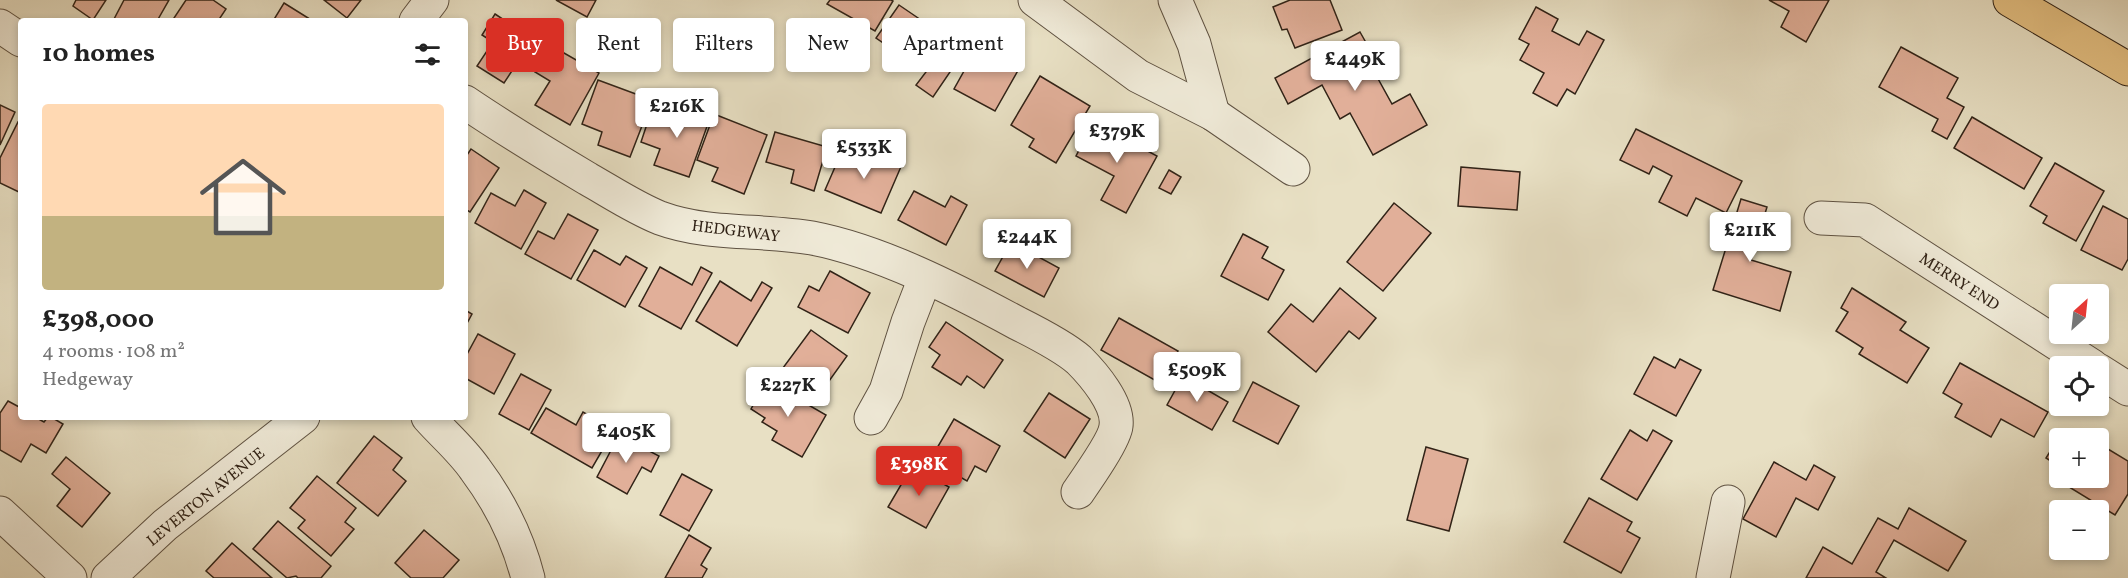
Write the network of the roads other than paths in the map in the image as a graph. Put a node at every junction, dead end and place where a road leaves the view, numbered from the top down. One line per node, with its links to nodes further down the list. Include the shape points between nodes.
1 (432, 0): 5 (street)
2 (1035, 0): 10 (street, via 1138,76)
3 (1174, 0): 10 (street, via 1194,44)
4 (2010, 0): 8 (main road)
5 (418, 18)
6 (0, 26): 7 (street)
7 (18, 38)
8 (2128, 69)
9 (468, 104): 13 (street, HEDGEWAY, via 618,197 659,217 700,229 811,238 871,254)
10 (1213, 114): 11 (street)
11 (1293, 169)
12 (1821, 218): 14 (street, MERRY END, via 1865,220)
13 (925, 278): 17 (street, via 886,391); 20 (street, HEDGEWAY, via 1031,330 1078,359 1098,381 1113,405 1116,426)
14 (2076, 356)
15 (2109, 377): 16 (street)
16 (2128, 389)
17 (871, 418)
18 (299, 420): 24 (street, LEVERTON AVENUE, via 165,525)
19 (431, 420): 25 (street, via 474,468 500,507)
20 (1078, 492)
21 (1728, 502): 26 (street)
22 (0, 513): 23 (street)
23 (70, 578)
24 (108, 578)
25 (528, 578)
26 (1713, 578)

